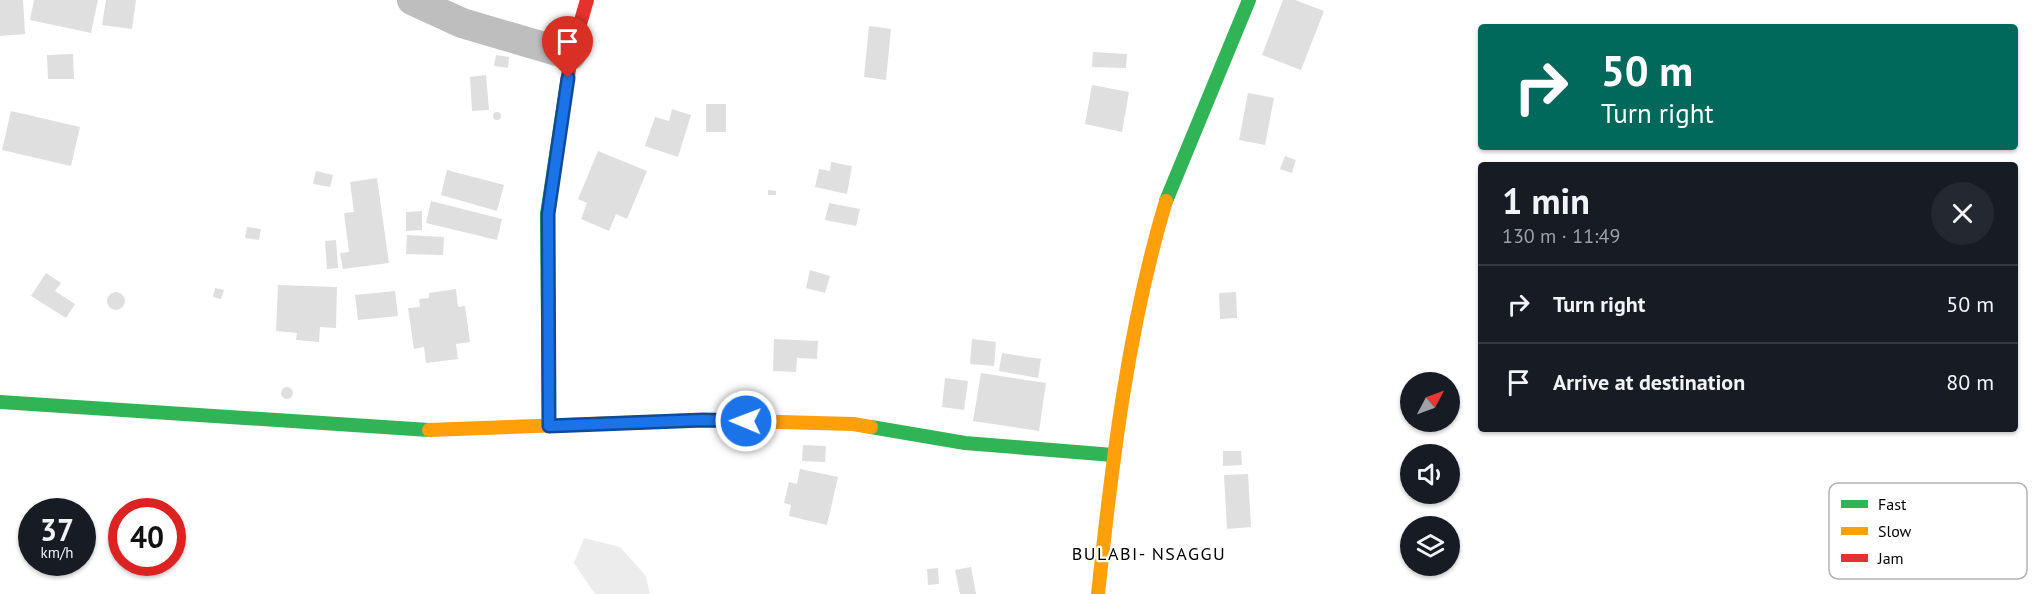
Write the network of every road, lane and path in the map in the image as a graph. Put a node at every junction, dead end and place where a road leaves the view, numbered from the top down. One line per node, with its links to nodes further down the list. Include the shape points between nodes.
1 (412, 0): 4 (street, via 462,23)
2 (587, 0): 4 (street)
3 (1249, 0): 7 (street, via 1169,191 1154,244)
4 (571, 55): 6 (street, via 548,214)
5 (0, 402): 6 (street, via 423,430)
6 (549, 426): 7 (street, via 703,420 853,424 965,443)
7 (1113, 455): 8 (street)
8 (1098, 594)

